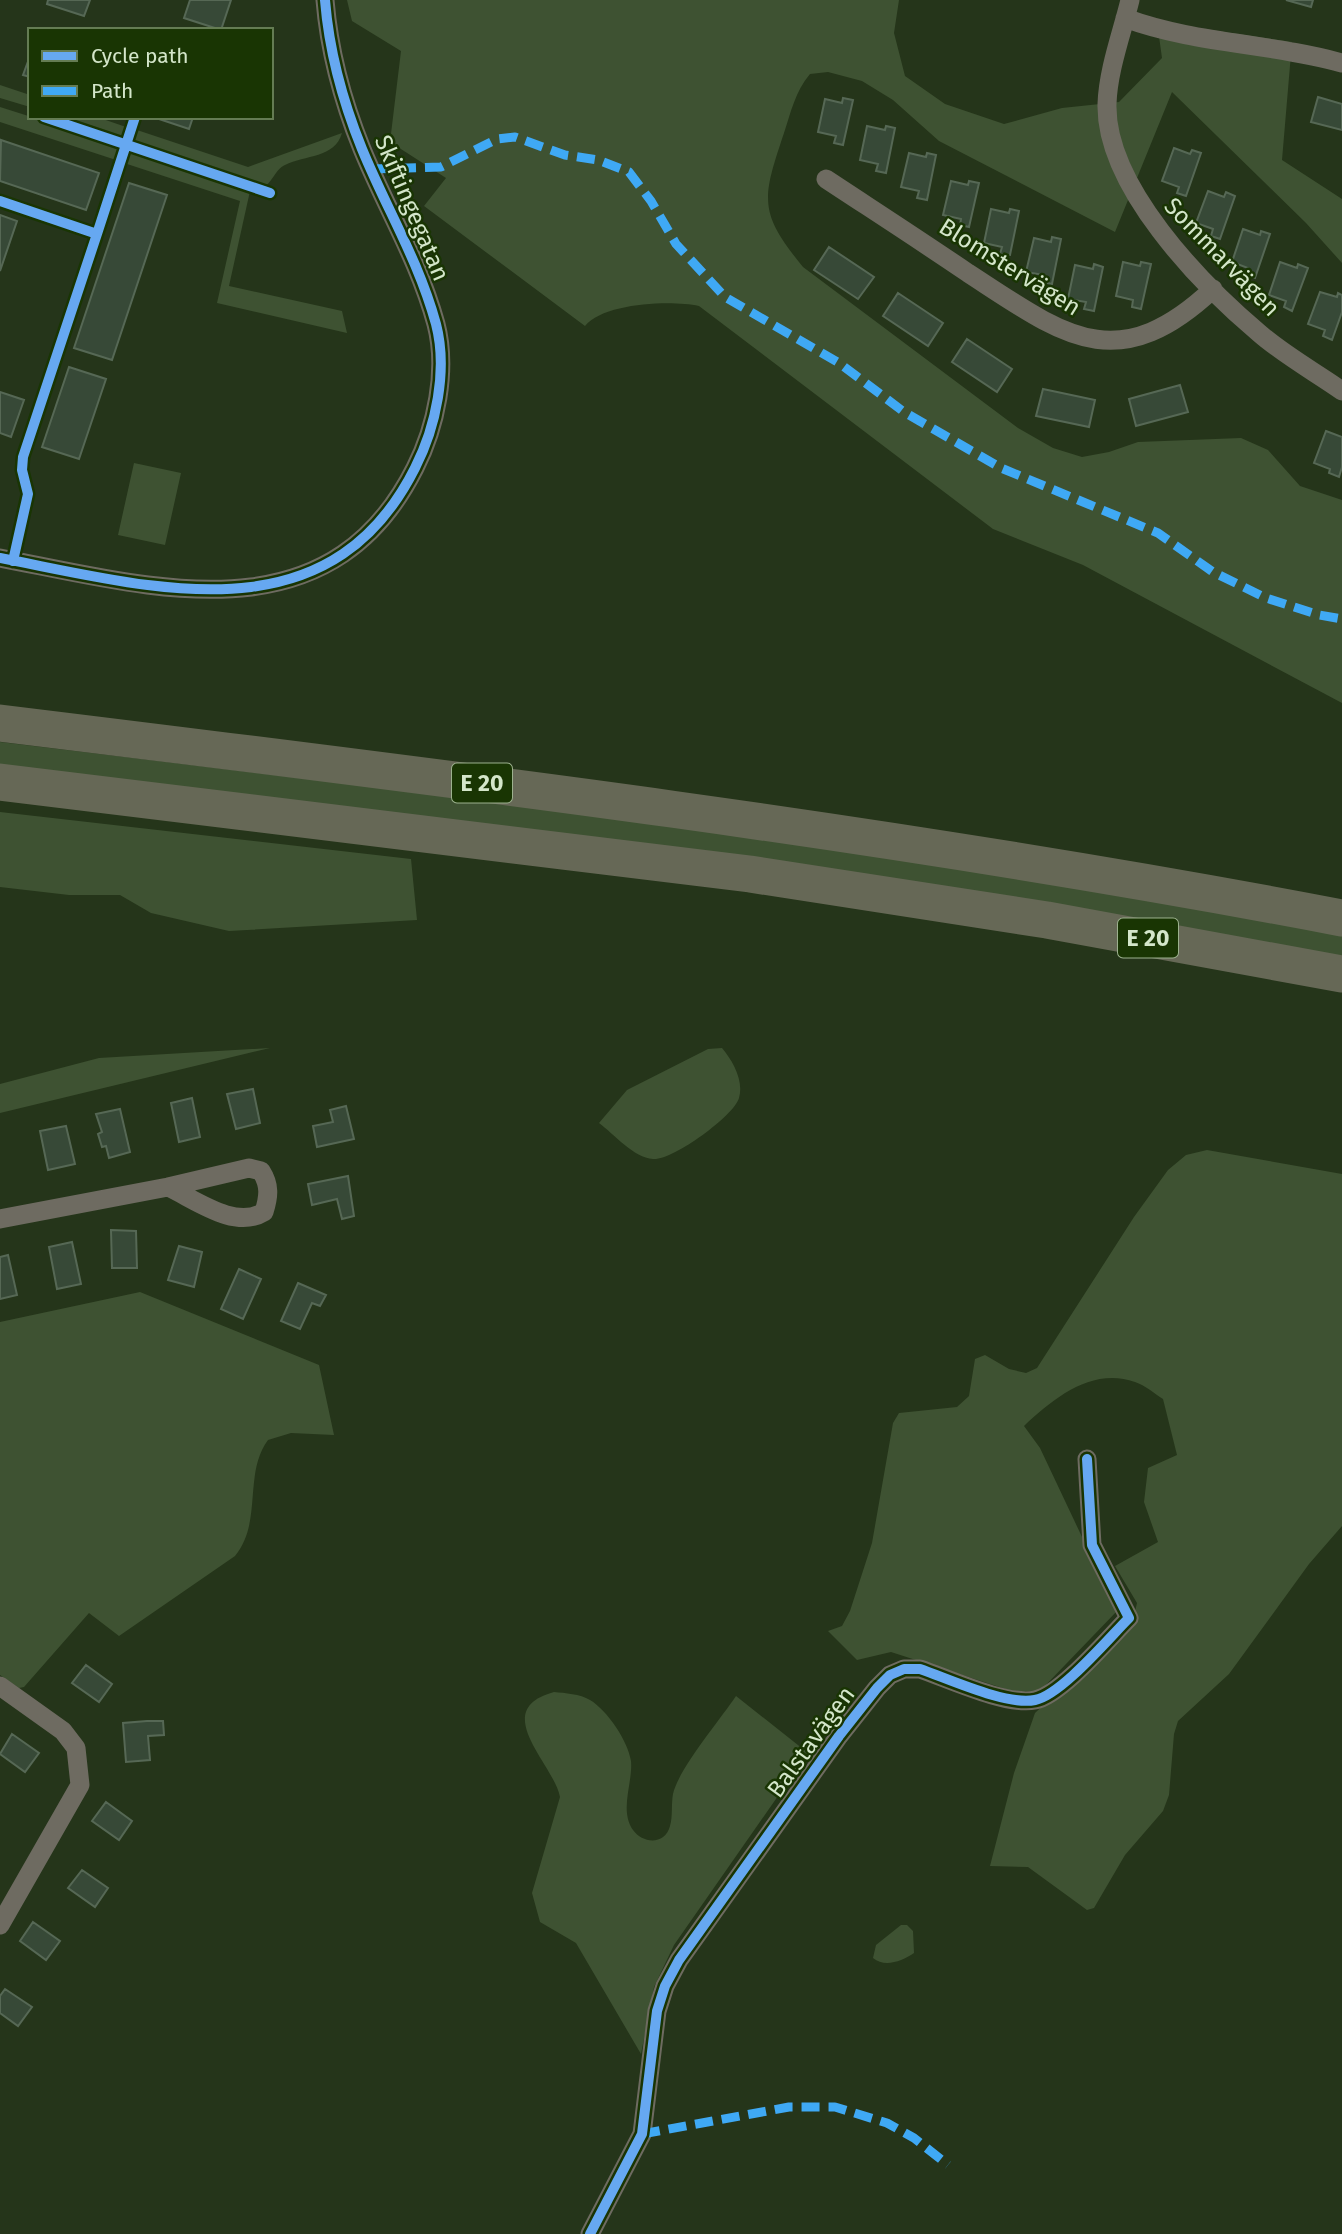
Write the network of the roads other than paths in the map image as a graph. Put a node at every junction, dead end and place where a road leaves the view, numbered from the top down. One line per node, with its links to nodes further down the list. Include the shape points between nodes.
1 (325, 0): 7 (street, Skiftingegatan, via 341,84 362,149 420,271 437,328 440,360 434,421 400,498 359,542 321,568 227,591 158,587)
2 (1127, 9): 3 (street, via 1156,30); 5 (street, Sommarvägen, via 1107,105 1120,162 1142,209)
3 (1342, 63)
4 (826, 179): 5 (street, Blomstervägen, via 1071,335 1123,339 1156,331 1184,316)
5 (1213, 289): 6 (street, Sommarvägen, via 1260,335)
6 (1342, 391)
7 (0, 558)
8 (0, 723): 10 (highway, E 20, via 771,821 1053,865)
9 (0, 782): 11 (highway, E 20, via 764,876 1033,917)
10 (1342, 918)
11 (1342, 974)
12 (168, 1187): 12 (street, via 238,1219 252,1220 264,1212 268,1198 261,1171 248,1168); 13 (street)
13 (0, 1219)
14 (1087, 1460): 17 (street, Balstavägen, via 1092,1545 1129,1618 1060,1688 1033,1701 1013,1699 920,1669 890,1675 877,1688 679,1960 665,1986 657,2011 642,2134)
15 (0, 1686): 16 (street, via 63,1731 76,1748 80,1785)
16 (0, 1925)
17 (590, 2234)

